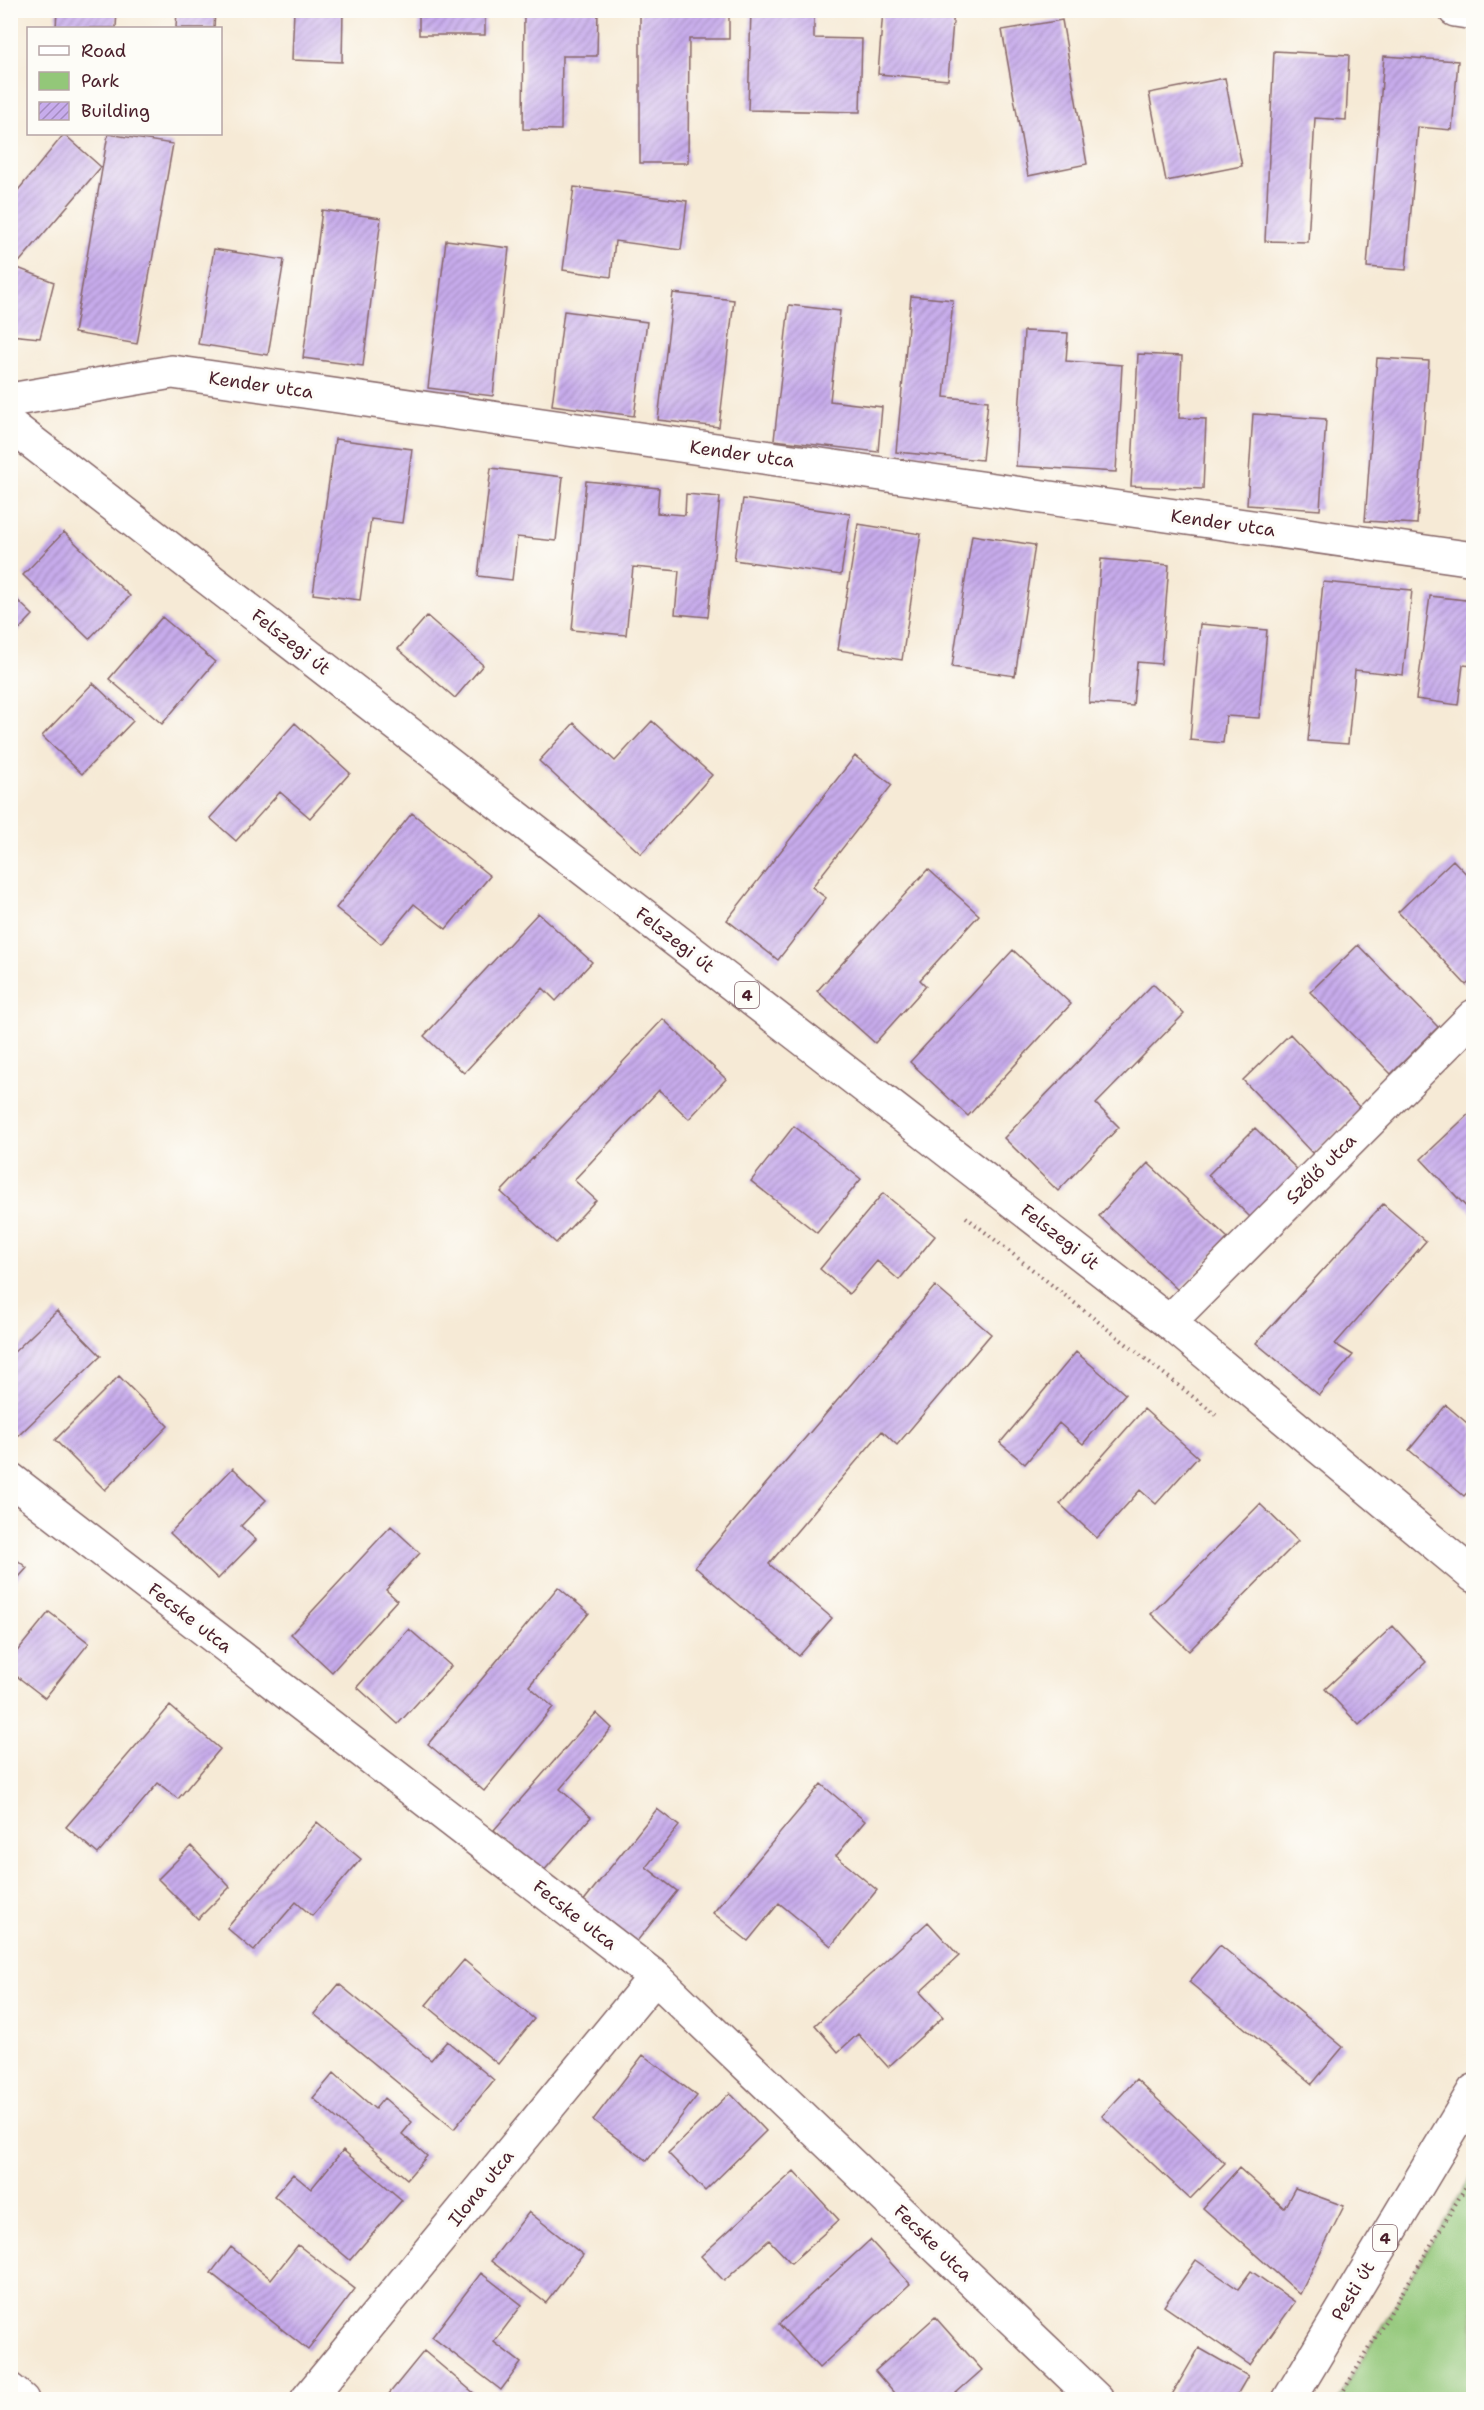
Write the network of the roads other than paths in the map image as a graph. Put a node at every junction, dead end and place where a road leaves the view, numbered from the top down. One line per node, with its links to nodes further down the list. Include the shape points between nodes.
1 (1455, 10): 2 (street)
2 (1473, 13)
3 (10, 400): 5 (street, Kender utca, via 172,372)
4 (10, 425): 7 (street, Felszegi út / 4)
5 (1473, 559)
6 (1473, 1016): 7 (street, Szőlő utca)
7 (1169, 1322): 9 (street, Felszegi út / 4)
8 (10, 1479): 10 (street, Fecske utca)
9 (1473, 1576)
10 (655, 1977): 14 (street, Ilona utca); 15 (street, Fecske utca)
11 (1473, 2091): 16 (street, Pesti út / 4)
12 (10, 2390): 13 (street)
13 (22, 2400)
14 (307, 2400)
15 (1097, 2400)
16 (1289, 2400)

